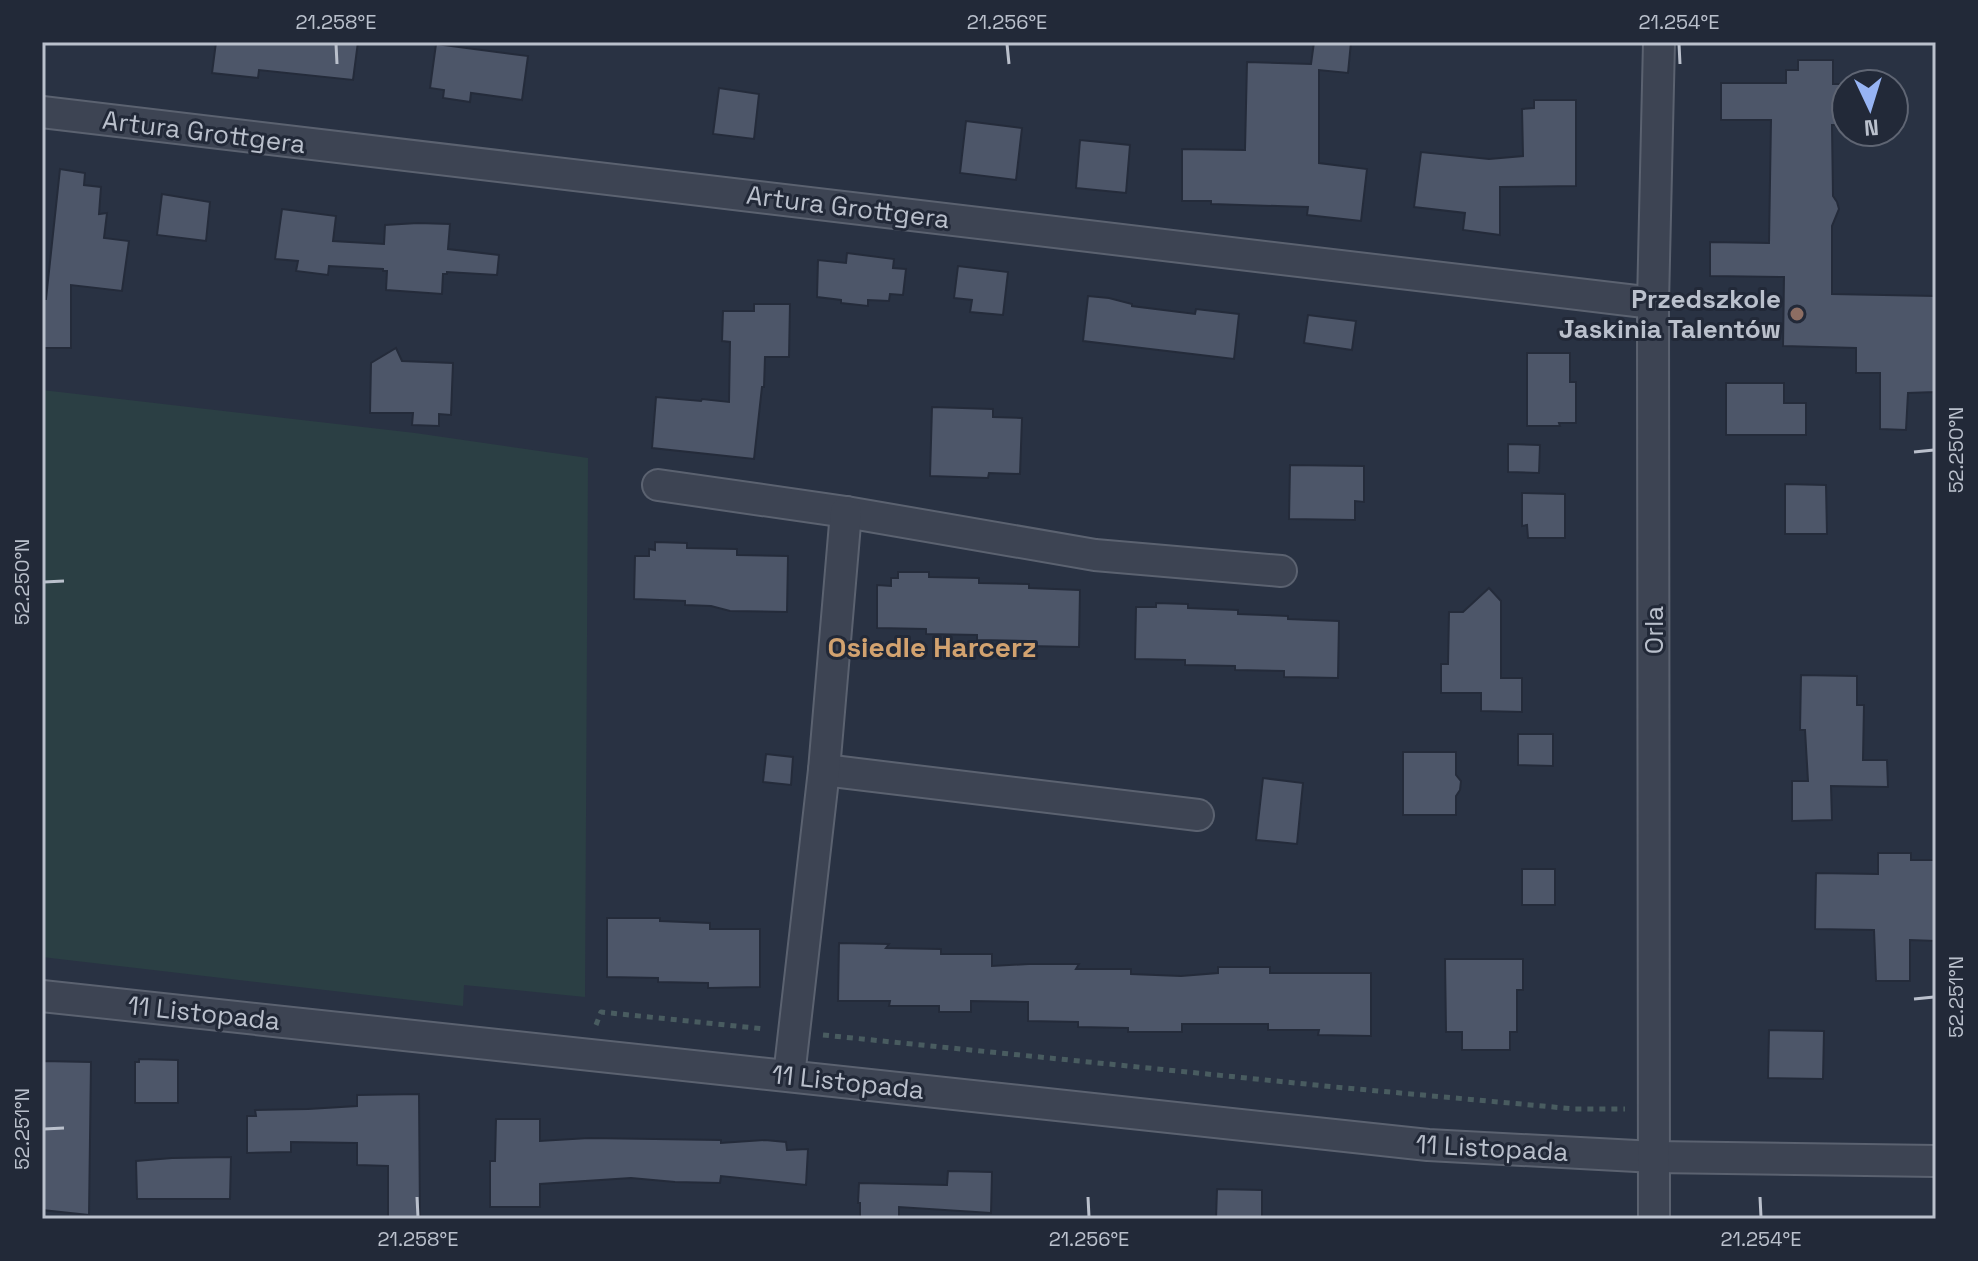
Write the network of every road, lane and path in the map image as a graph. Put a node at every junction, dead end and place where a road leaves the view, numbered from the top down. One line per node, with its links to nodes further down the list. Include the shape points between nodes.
1 (1659, 42): 3 (street, Orla)
2 (42, 112): 3 (street, Artura Grottgera)
3 (1653, 303): 14 (street, Orla)
4 (658, 485): 5 (street)
5 (846, 512): 6 (street, via 1095,555); 7 (street)
6 (1281, 571)
7 (824, 770): 8 (street); 11 (street)
8 (1198, 815)
9 (42, 996): 12 (street, 11 Listopada)
10 (594, 1030): 11 (path, via 601,1012)
11 (794, 1032): 12 (street); 13 (path, via 1365,1090)
12 (789, 1076): 14 (street, 11 Listopada, via 1428,1145)
13 (1630, 1109)
14 (1655, 1157): 15 (street, 11 Listopada); 16 (street, Orla)
15 (1936, 1161)
16 (1654, 1219)

